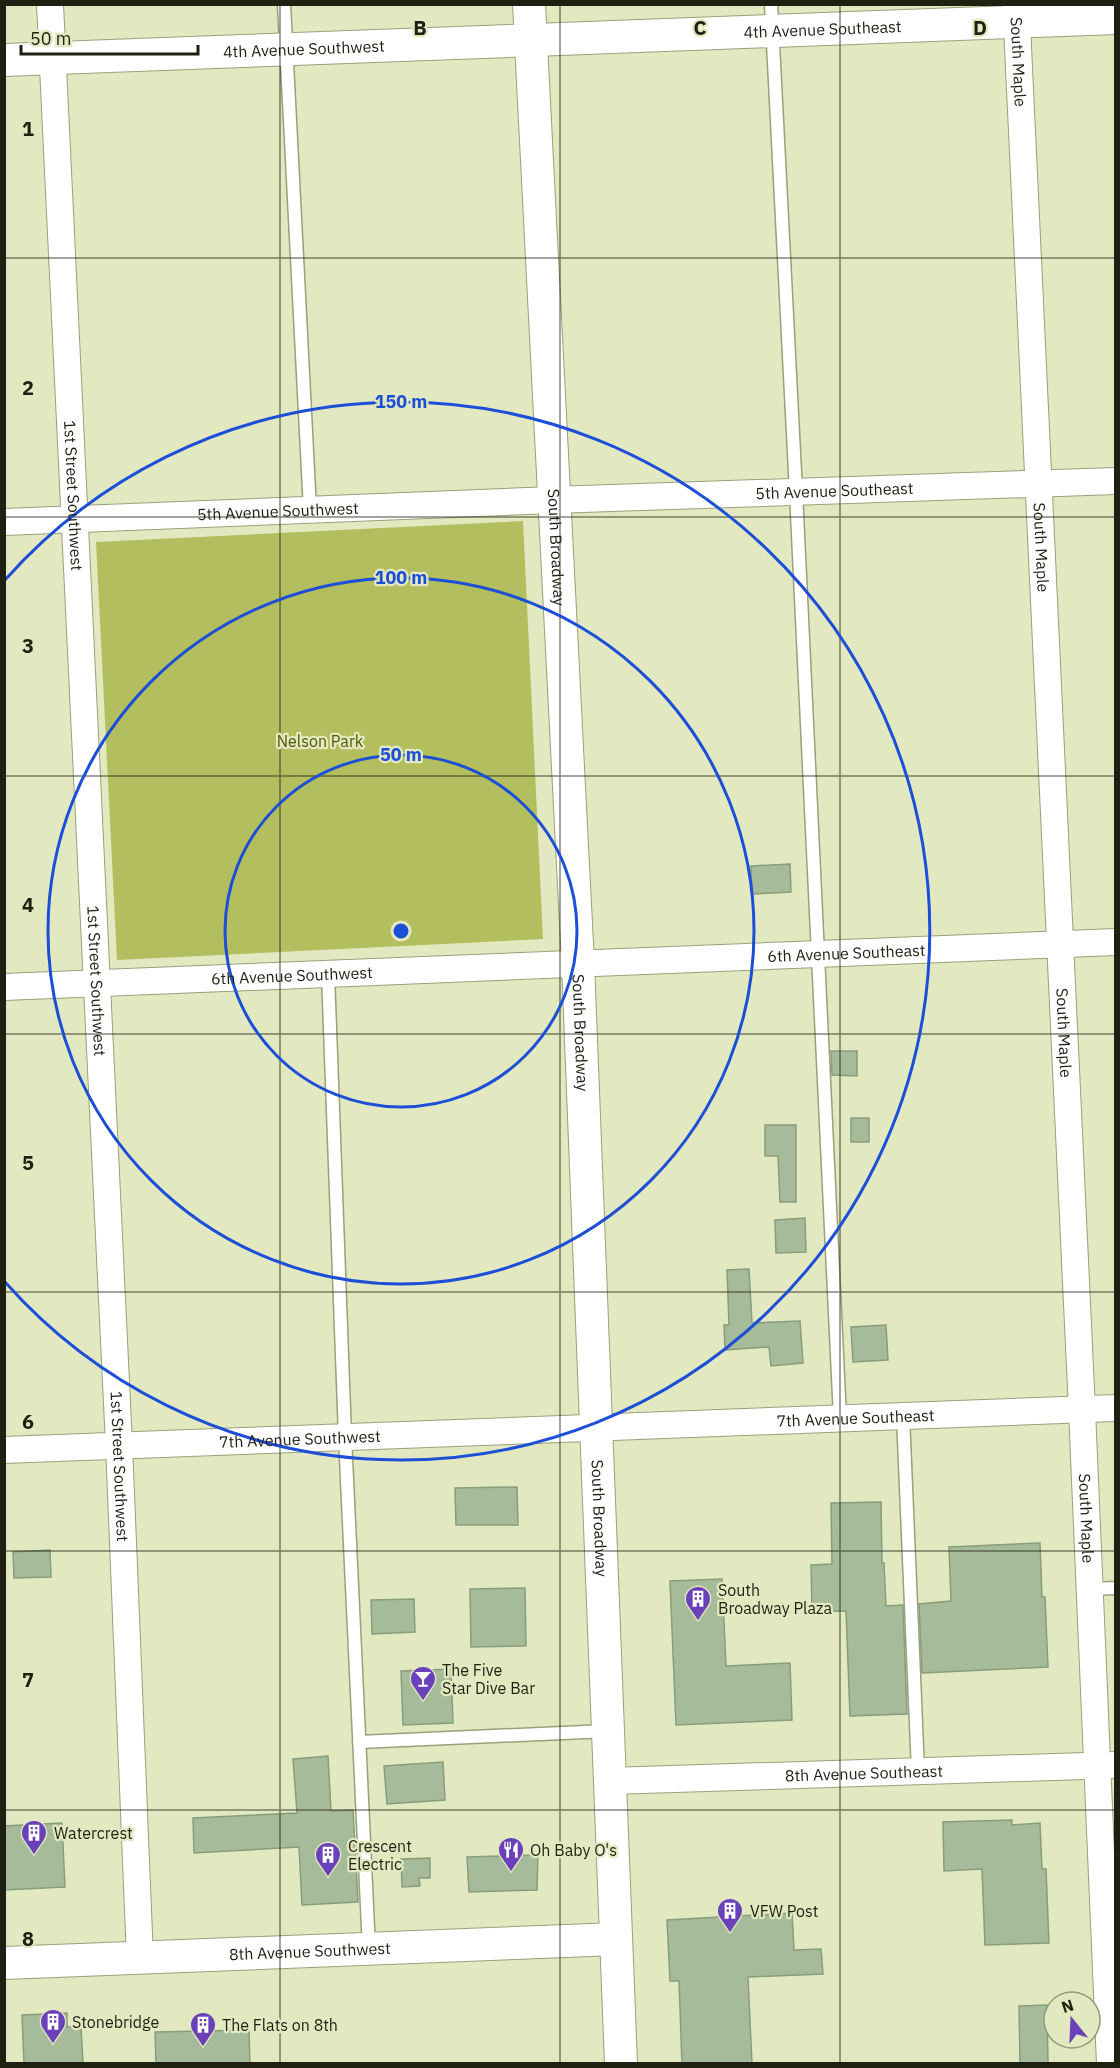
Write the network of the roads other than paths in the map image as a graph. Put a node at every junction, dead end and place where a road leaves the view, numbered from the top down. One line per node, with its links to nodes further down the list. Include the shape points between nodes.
1 (50, 4): 9 (street, 1st Street Southwest)
2 (284, 4): 8 (lane)
3 (529, 4): 7 (street, South Broadway)
4 (1016, 13): 5 (street, 4th Avenue Southeast); 6 (street, 4th Avenue Southeast); 12 (street, South Maple)
5 (772, 18): 7 (street, 4th Avenue Southeast); 13 (lane)
6 (1116, 18)
7 (531, 40): 8 (street, 4th Avenue Southwest); 14 (street, South Broadway)
8 (286, 49): 9 (street, 4th Avenue Southwest); 15 (lane)
9 (53, 58): 10 (street, 4th Avenue Southwest); 16 (street, 1st Street Southwest)
10 (4, 60)
11 (1116, 481): 12 (street, 5th Avenue Southeast)
12 (1040, 484): 13 (street, 5th Avenue Southeast); 19 (street, South Maple)
13 (796, 492): 14 (street, 5th Avenue Southeast); 20 (lane)
14 (554, 500): 15 (street, 5th Avenue Southwest); 21 (street, South Broadway)
15 (310, 510): 16 (street, 5th Avenue Southwest)
16 (74, 520): 17 (street, 5th Avenue Southwest); 23 (street, 1st Street Southwest)
17 (4, 522)
18 (1116, 942): 19 (street, 6th Avenue Southeast)
19 (1059, 944): 20 (street, 6th Avenue Southeast); 26 (street, South Maple)
20 (819, 954): 21 (street, 6th Avenue Southeast); 28 (lane)
21 (578, 963): 22 (street, 6th Avenue Southwest); 29 (street, South Broadway)
22 (328, 974): 23 (street, 6th Avenue Southwest); 30 (lane)
23 (96, 983): 24 (street, 6th Avenue Southwest); 31 (street, 1st Street Southwest)
24 (4, 987)
25 (1116, 1408): 26 (street, 7th Avenue Southeast)
26 (1082, 1410): 27 (street, 7th Avenue Southeast); 34 (street, South Maple)
27 (903, 1416): 28 (street, 7th Avenue Southeast); 38 (lane)
28 (840, 1418): 29 (street, 7th Avenue Southeast)
29 (595, 1427): 30 (street, 7th Avenue Southwest); 35 (street, South Broadway)
30 (345, 1437): 31 (street, 7th Avenue Southwest); 36 (lane)
31 (119, 1445): 32 (street, 7th Avenue Southwest); 42 (street, 1st Street Southwest)
32 (4, 1450)
33 (1116, 1588): 34 (lane)
34 (1090, 1589): 37 (street, South Maple)
35 (608, 1731): 36 (lane); 39 (street, South Broadway)
36 (359, 1742): 41 (lane)
37 (1106, 1765): 38 (street, 8th Avenue Southeast); 45 (street, South Maple)
38 (918, 1771): 39 (street, 8th Avenue Southeast)
39 (610, 1781): 40 (street, South Broadway)
40 (616, 1939): 41 (street, 8th Avenue Southwest); 44 (street, South Broadway)
41 (369, 1949): 42 (street, 8th Avenue Southwest)
42 (140, 1959): 43 (street, 8th Avenue Southwest)
43 (4, 1963)
44 (621, 2064)
45 (1110, 2064)

